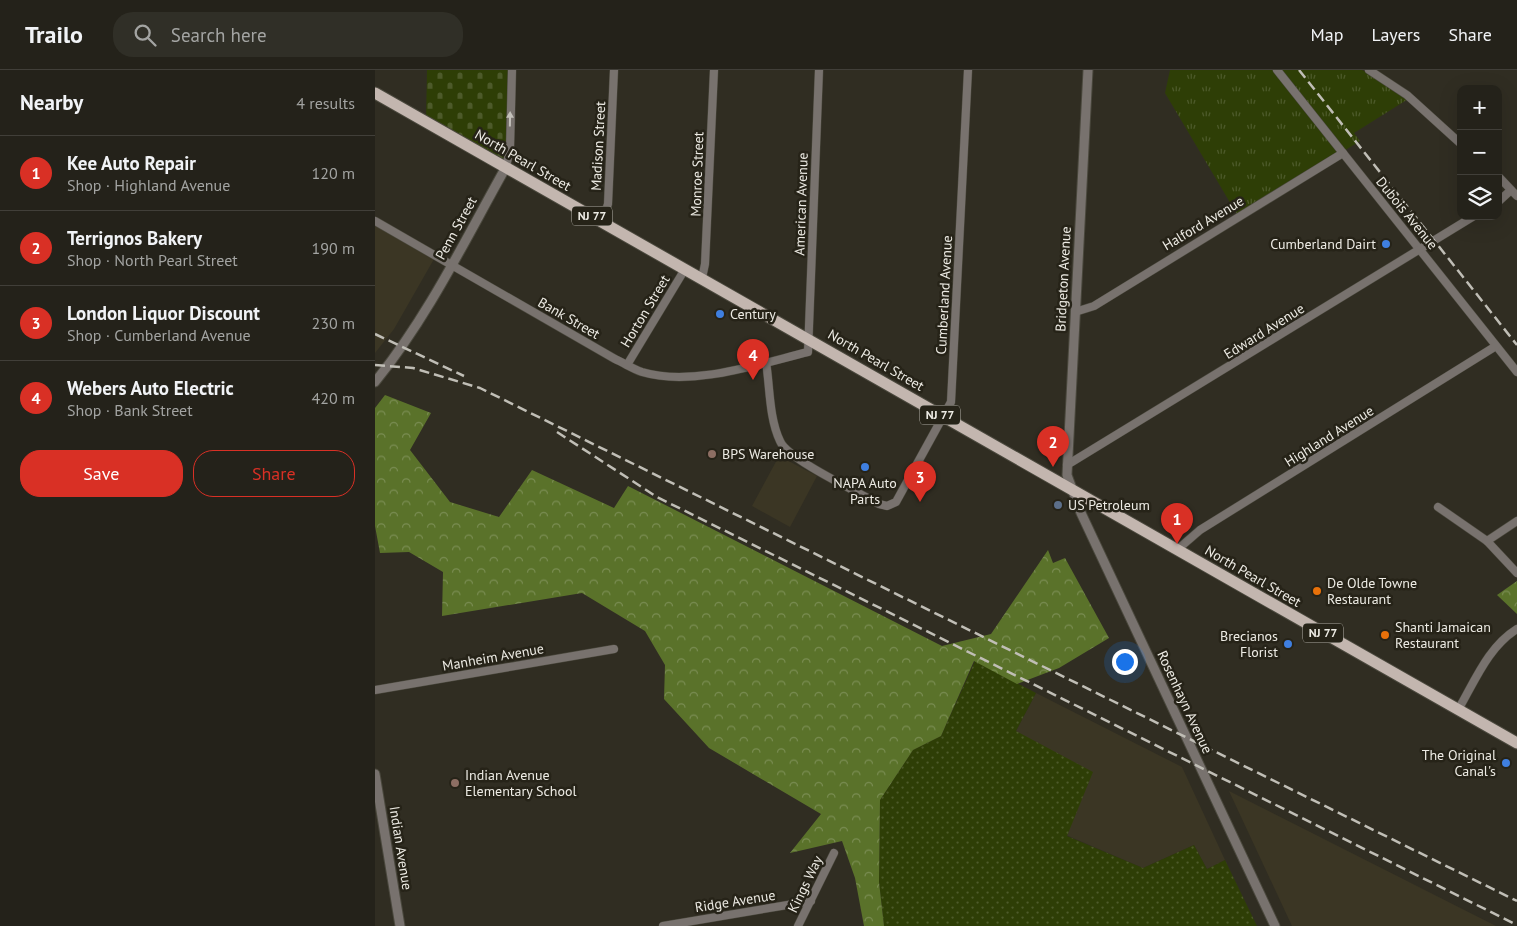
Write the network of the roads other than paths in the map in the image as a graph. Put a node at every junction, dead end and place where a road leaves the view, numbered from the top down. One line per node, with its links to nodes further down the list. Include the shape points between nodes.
1 (512, 70): 12 (street, Penn Street, one-way to 1)
2 (614, 70): 18 (street, Madison Street, via 608,197)
3 (714, 70): 22 (street, Monroe Street)
4 (819, 70): 24 (street, American Avenue)
5 (968, 70): 30 (street, Cumberland Avenue, via 951,402)
6 (1088, 70): 23 (street, Bridgeton Avenue)
7 (1277, 70): 11 (street, Dubois Avenue)
8 (1369, 70): 10 (street, via 1407,95)
9 (375, 93): 12 (main road, North Pearl Street / NJ 77)
10 (1457, 140)
11 (1343, 153): 19 (street, Dubois Avenue); 23 (street, Halford Avenue, via 1095,306)
12 (506, 167): 18 (main road, North Pearl Street / NJ 77); 20 (street, Penn Street)
13 (1502, 180): 14 (street)
14 (1514, 194): 15 (street)
15 (1502, 200)
16 (1467, 220): 19 (street, Edward Avenue)
17 (375, 221): 20 (street, Bank Street)
18 (602, 221): 21 (main road, North Pearl Street / NJ 77)
19 (1420, 249): 25 (street, Dubois Avenue); 31 (street, Edward Avenue)
20 (451, 265): 27 (street, Bank Street); 29 (street, Penn Street, via 406,341)
21 (685, 269): 22 (main road, North Pearl Street / NJ 77); 27 (street, Horton Street)
22 (702, 278): 24 (main road, North Pearl Street / NJ 77)
23 (1075, 312): 31 (street, Bridgeton Avenue)
24 (809, 338): 26 (street, Bank Street, via 808,352); 30 (main road, North Pearl Street / NJ 77)
25 (1496, 346): 28 (street, Dubois Avenue); 36 (street, Highland Avenue, via 1200,530)
26 (767, 362): 27 (street, Bank Street, via 681,376 654,374); 30 (street, Cumberland Avenue, via 775,425 783,447 879,504 892,504 901,496)
27 (627, 365)
28 (1517, 372)
29 (375, 382)
30 (944, 417): 32 (main road, North Pearl Street / NJ 77)
31 (1067, 465): 32 (street, Bridgeton Avenue)
32 (1071, 489): 36 (main road, North Pearl Street / NJ 77); 50 (street, Rosenhayn Avenue)
33 (1438, 507): 35 (street)
34 (1517, 521): 35 (street)
35 (1487, 541): 37 (street)
36 (1178, 549): 41 (main road, North Pearl Street / NJ 77)
37 (1517, 573)
38 (1517, 628): 41 (street, via 1489,655)
39 (614, 649): 40 (street, Manheim Avenue)
40 (375, 690)
41 (1458, 710): 42 (main road, North Pearl Street / NJ 77)
42 (1517, 743)
43 (375, 774): 44 (street, Indian Avenue)
44 (378, 808): 47 (street, Indian Avenue)
45 (834, 853): 46 (street, Kings Way)
46 (811, 901): 48 (street, Ridge Avenue); 49 (street, Kings Way)
47 (401, 926)
48 (663, 926)
49 (798, 926)
50 (1275, 926)

